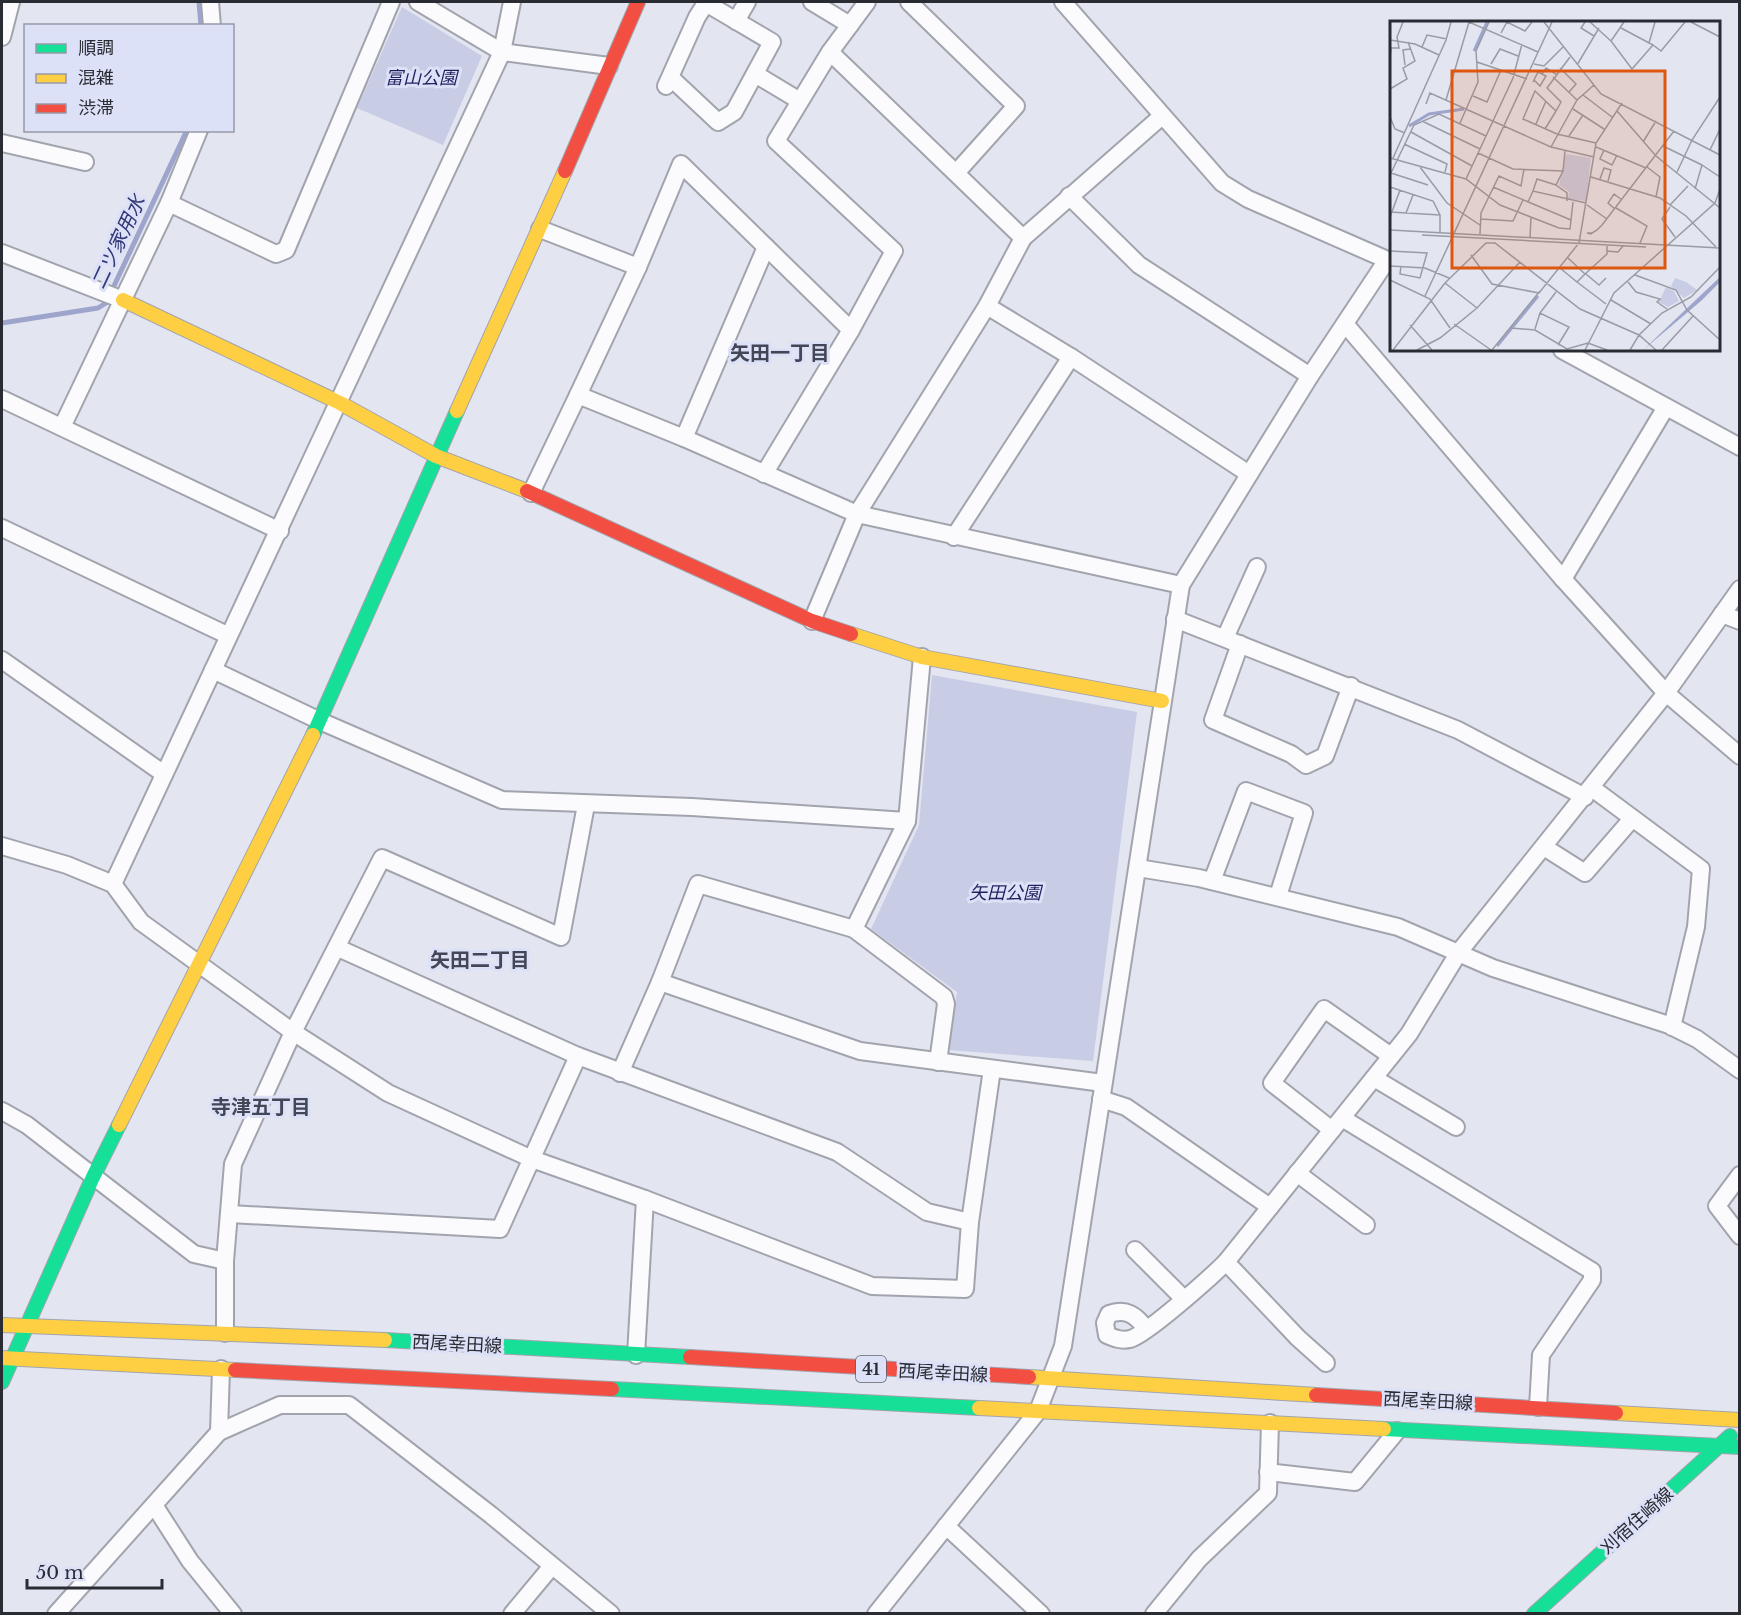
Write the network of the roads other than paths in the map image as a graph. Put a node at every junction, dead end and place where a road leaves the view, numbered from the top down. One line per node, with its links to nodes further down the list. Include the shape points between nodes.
1 (11, 2): 15 (street)
2 (210, 2): 13 (street)
3 (391, 2): 27 (street, via 286,250 276,254)
4 (418, 2): 16 (street)
5 (512, 2): 16 (street)
6 (638, 2): 18 (main road)
7 (747, 2): 12 (street)
8 (812, 2): 14 (street)
9 (867, 2): 14 (street)
10 (909, 2): 25 (street, via 1016,106)
11 (1063, 2): 21 (street)
12 (736, 21): 19 (street, via 772,42); 19 (street, via 706,3 668,81 718,122 734,112)
13 (212, 24)
14 (850, 25): 17 (street)
15 (2, 37)
16 (502, 52): 18 (street); 43 (street)
17 (830, 52): 20 (street); 25 (street)
18 (609, 66): 28 (main road)
19 (755, 74): 20 (street)
20 (800, 101): 37 (street, via 776,141 894,251)
21 (1162, 116): 26 (street); 32 (street, via 1222,183 1248,200)
22 (198, 132): 27 (street)
23 (2, 143): 24 (street)
24 (85, 162)
25 (956, 173): 29 (street)
26 (1069, 196): 29 (street); 40 (street, via 1139,265)
27 (169, 203): 34 (street)
28 (540, 229): 33 (street); 48 (main road)
29 (1023, 238): 35 (street)
30 (766, 247): 33 (street, via 681,164); 37 (street); 46 (street)
31 (2, 252): 34 (street)
32 (1389, 261): 36 (street)
33 (638, 267): 41 (street)
34 (123, 300): 43 (main road); 45 (street)
35 (987, 306): 39 (street); 52 (street)
36 (1346, 325): 40 (street); 57 (street)
37 (850, 330): 49 (street)
38 (1564, 351): 44 (street)
39 (1071, 357): 50 (street); 55 (street)
40 (1310, 376): 50 (street)
41 (578, 395): 46 (street); 51 (street)
42 (2, 399): 45 (street)
43 (340, 403): 48 (main road); 54 (street)
44 (1666, 407): 47 (street); 57 (street)
45 (62, 428): 54 (street)
46 (684, 438): 49 (street)
47 (1740, 447)
48 (436, 456): 51 (main road); 72 (main road)
49 (764, 474): 52 (street)
50 (1249, 474): 58 (street)
51 (531, 493): 62 (main road)
52 (858, 514): 55 (street); 62 (street)
53 (2, 528): 64 (street)
54 (280, 531): 64 (street)
55 (954, 537): 58 (street)
56 (1257, 567): 65 (street)
57 (1563, 579): 70 (street)
58 (1181, 585): 61 (street)
59 (1740, 589): 60 (street)
60 (1722, 614): 63 (street); 70 (street)
61 (1175, 619): 65 (street); 71 (street)
62 (812, 621): 66 (main road)
63 (1740, 621)
64 (227, 635): 68 (street)
65 (1232, 641): 69 (street); 69 (street, via 1214,720 1306,765 1325,756)
66 (922, 657): 71 (main road); 78 (street)
67 (2, 660): 74 (street)
68 (213, 670): 72 (street); 74 (street)
69 (1351, 686): 75 (street, via 1458,729)
70 (1666, 693): 73 (street); 75 (street)
71 (1162, 701): 81 (street)
72 (320, 721): 76 (street, via 502,800); 88 (main road)
73 (1740, 756)
74 (164, 774): 83 (street)
75 (1588, 792): 77 (street); 80 (street)
76 (586, 805): 78 (street, via 692,807); 86 (street, via 561,937 382,858)
77 (1631, 820): 80 (street, via 1585,873); 90 (street, via 1701,869 1696,927)
78 (907, 821): 85 (street)
79 (2, 846): 83 (street, via 67,865)
80 (1544, 847): 87 (street)
81 (1138, 868): 82 (street); 99 (street)
82 (1212, 881): 84 (street); 84 (street, via 1246,791 1304,813)
83 (113, 884): 88 (street, via 141,922)
84 (1278, 896): 87 (street, via 1398,927)
85 (854, 929): 89 (street, via 698,884); 94 (street, via 944,997)
86 (339, 948): 91 (street); 92 (street)
87 (1459, 952): 90 (street, via 1493,968); 93 (street, via 1409,1034)
88 (201, 965): 91 (street); 106 (main road)
89 (660, 982): 94 (street, via 860,1051); 97 (street)
90 (1672, 1027): 96 (street, via 1697,1039)
91 (293, 1032): 103 (street, via 388,1093); 109 (street, via 233,1164)
92 (578, 1056): 97 (street); 103 (street)
93 (1391, 1056): 98 (street); 101 (street, via 1324,1009 1272,1083)
94 (938, 1062): 95 (street)
95 (992, 1069): 99 (street); 110 (street)
96 (1740, 1070)
97 (620, 1073): 110 (street, via 837,1152 927,1212)
98 (1374, 1078): 101 (street); 102 (street)
99 (1102, 1091): 108 (street); 125 (street, via 1063,1347)
100 (2, 1111): 106 (street, via 27,1125)
101 (1337, 1124): 104 (street); 127 (street, via 1592,1271 1592,1280 1541,1356)
102 (1456, 1127)
103 (532, 1159): 107 (street); 109 (street, via 500,1229)
104 (1297, 1173): 108 (street); 111 (street)
105 (1740, 1175): 112 (street, via 1717,1206)
106 (93, 1178): 114 (street, via 194,1254); 118 (main road)
107 (645, 1199): 110 (street, via 872,1286 965,1289); 121 (street)
108 (1269, 1208): 115 (street)
109 (230, 1214): 114 (street)
110 (970, 1222)
111 (1366, 1225)
112 (1740, 1236)
113 (1135, 1250): 116 (street)
114 (225, 1261): 120 (street)
115 (1226, 1262): 116 (street); 123 (street)
116 (1184, 1299): 119 (street)
117 (2, 1325): 118 (main road, 西尾幸田線 / 41)
118 (27, 1326): 120 (main road, 西尾幸田線 / 41); 122 (main road)
119 (1146, 1329)
120 (225, 1333): 121 (main road, 西尾幸田線 / 41)
121 (636, 1355): 125 (main road, 西尾幸田線 / 41)
122 (7, 1359): 124 (main road, 西尾幸田線 / 41); 126 (main road)
123 (1326, 1363)
124 (221, 1369): 128 (main road, 西尾幸田線 / 41); 133 (street)
125 (1050, 1379): 127 (main road, 西尾幸田線 / 41); 128 (street)
126 (2, 1382)
127 (1538, 1407): 129 (main road, 西尾幸田線 / 41)
128 (1038, 1411): 130 (main road, 西尾幸田線 / 41); 138 (street)
129 (1740, 1420)
130 (1270, 1423): 132 (main road, 西尾幸田線 / 41); 136 (street)
131 (1740, 1428): 134 (main road, 刈宿住崎線)
132 (1397, 1431): 134 (main road, 西尾幸田線 / 41); 136 (street, via 1355,1482)
133 (219, 1432): 137 (street); 139 (street, via 280,1405 349,1405)
134 (1719, 1446): 135 (main road, 西尾幸田線 / 41); 147 (main road, 刈宿住崎線)
135 (1740, 1447)
136 (1268, 1472): 146 (street, via 1268,1493 1199,1559)
137 (154, 1505): 141 (street); 142 (street, via 190,1561)
138 (946, 1526): 140 (street); 145 (street)
139 (552, 1566): 143 (street); 144 (street)
140 (881, 1612)
141 (56, 1614)
142 (233, 1614)
143 (513, 1614)
144 (611, 1614)
145 (1041, 1614)
146 (1154, 1614)
147 (1534, 1614)

